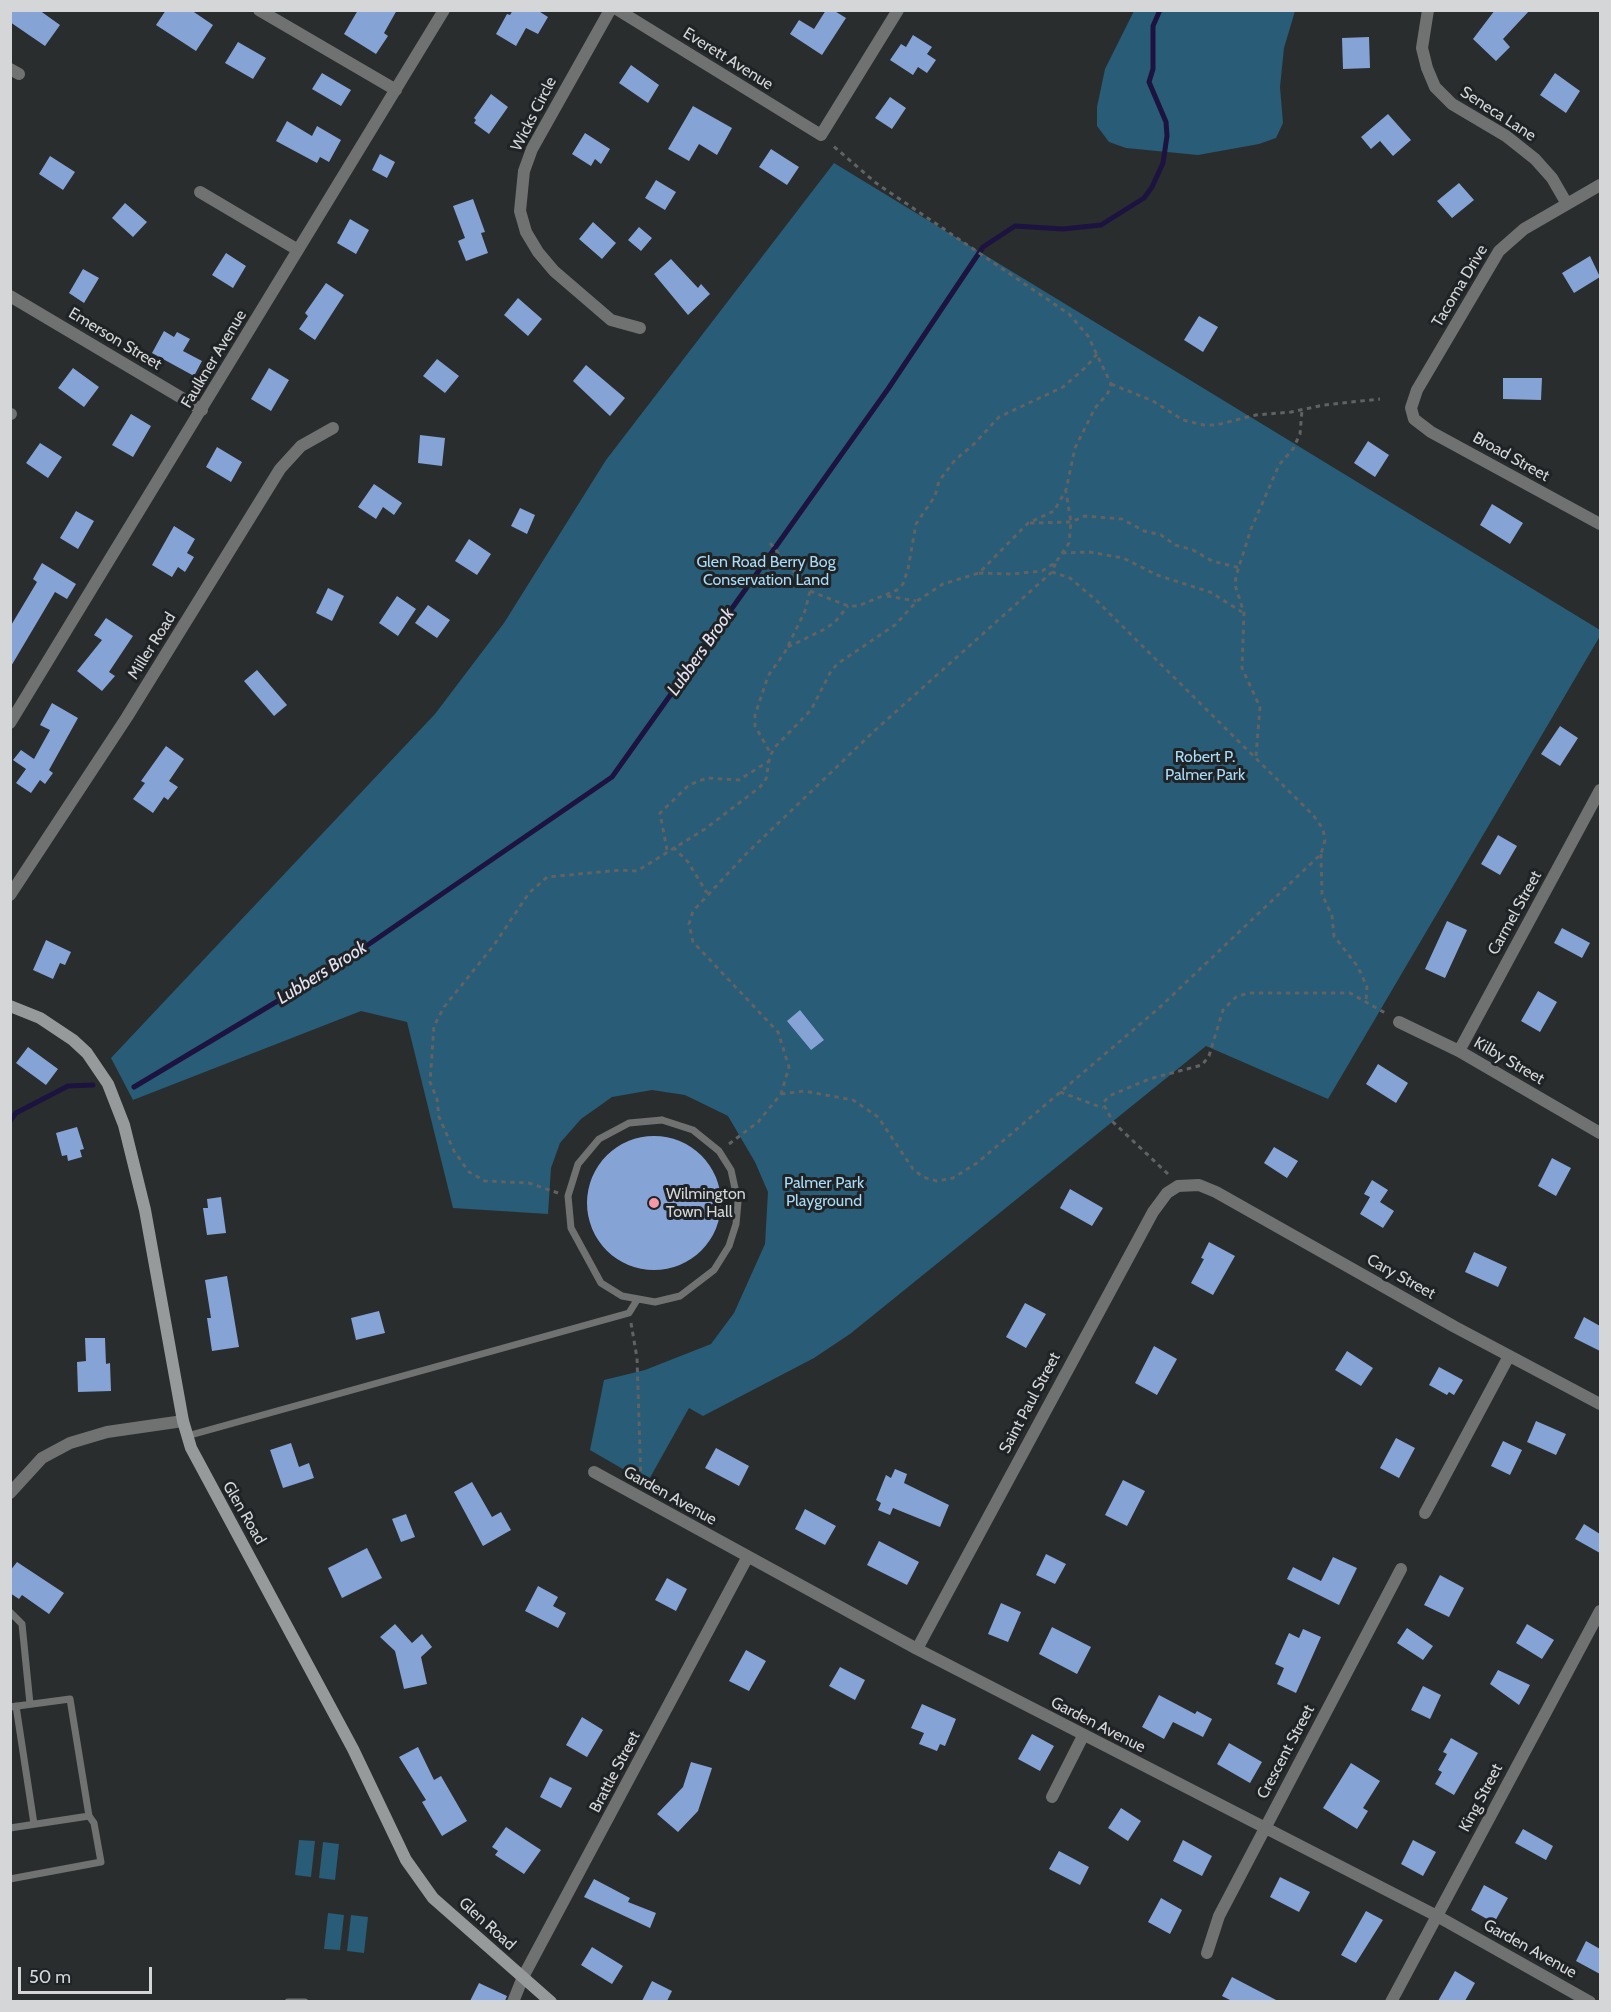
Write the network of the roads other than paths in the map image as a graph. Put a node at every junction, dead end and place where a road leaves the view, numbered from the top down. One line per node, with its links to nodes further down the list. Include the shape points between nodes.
1 (259, 10): 7 (street)
2 (444, 10): 7 (street, Faulkner Avenue)
3 (610, 10): 13 (street, Wicks Circle, via 532,149 524,171 520,211 526,232 554,271 611,320)
4 (618, 10): 5 (street, Everett Avenue, via 821,135)
5 (898, 10)
6 (1428, 10): 10 (street, Seneca Lane, via 1422,48 1435,87 1452,104 1506,136 1535,159)
7 (396, 90): 11 (street, Faulkner Avenue)
8 (1600, 185): 10 (street, Tacoma Drive)
9 (200, 192): 11 (street)
10 (1567, 204): 15 (street, Tacoma Drive, via 1515,236 1499,251 1417,390)
11 (298, 250): 14 (street, Faulkner Avenue)
12 (10, 296): 14 (street, Emerson Street)
13 (640, 328)
14 (202, 411): 18 (street, Faulkner Avenue)
15 (1412, 413): 17 (street, Broad Street, via 1431,432)
16 (333, 428): 20 (street, Miller Road, via 301,446 279,469 115,737)
17 (1600, 524)
18 (10, 723)
19 (1600, 790): 23 (street, Carmel Street)
20 (10, 895)
21 (10, 1005): 29 (street, Glen Road, via 40,1018 73,1040 98,1068 116,1103 157,1268)
22 (1399, 1022): 23 (street, Kilby Street)
23 (1459, 1051): 24 (street, Kilby Street)
24 (1600, 1132)
25 (1179, 1186): 27 (street, Cary Street, via 1199,1185 1216,1192); 38 (street, Saint Paul Street, via 1153,1212)
26 (637, 1300): 26 (lane, via 655,1302 680,1296 707,1278 724,1255 736,1224 738,1202 731,1170 719,1151 683,1125 662,1120 629,1123 599,1138 573,1174 568,1196 571,1228 593,1272 611,1292); 30 (lane, via 629,1313)
27 (1509, 1356): 28 (street, Cary Street); 33 (street)
28 (1600, 1404)
29 (183, 1420): 30 (street, Glen Road); 32 (street, via 107,1432 70,1443 42,1458)
30 (187, 1436): 50 (street, Glen Road, via 207,1481 353,1749 405,1860 433,1898)
31 (594, 1472): 34 (street, Garden Avenue)
32 (10, 1493)
33 (1425, 1513)
34 (747, 1558): 38 (street, Garden Avenue); 50 (street, Brattle Street)
35 (1401, 1569): 45 (street, Crescent Street)
36 (1600, 1611): 48 (street, King Street)
37 (10, 1612): 39 (lane, via 22,1624)
38 (917, 1649): 41 (street, Garden Avenue)
39 (30, 1704): 40 (lane); 43 (lane, via 70,1699)
40 (13, 1706): 44 (lane)
41 (1083, 1736): 42 (street); 45 (street, Garden Avenue)
42 (1052, 1797)
43 (89, 1816): 44 (lane); 47 (lane, via 94,1823 101,1862)
44 (34, 1824): 46 (lane)
45 (1264, 1827): 48 (street, Garden Avenue); 49 (street, Crescent Street, via 1216,1920)
46 (10, 1828)
47 (10, 1879)
48 (1437, 1916): 55 (street, King Street); 56 (street, Garden Avenue)
49 (1207, 1953)
50 (523, 1977): 53 (street, Brattle Street); 54 (street, Glen Road)
51 (288, 2001): 52 (lane)
52 (305, 2001)
53 (513, 2001)
54 (551, 2001)
55 (1391, 2001)
56 (1590, 2001)

